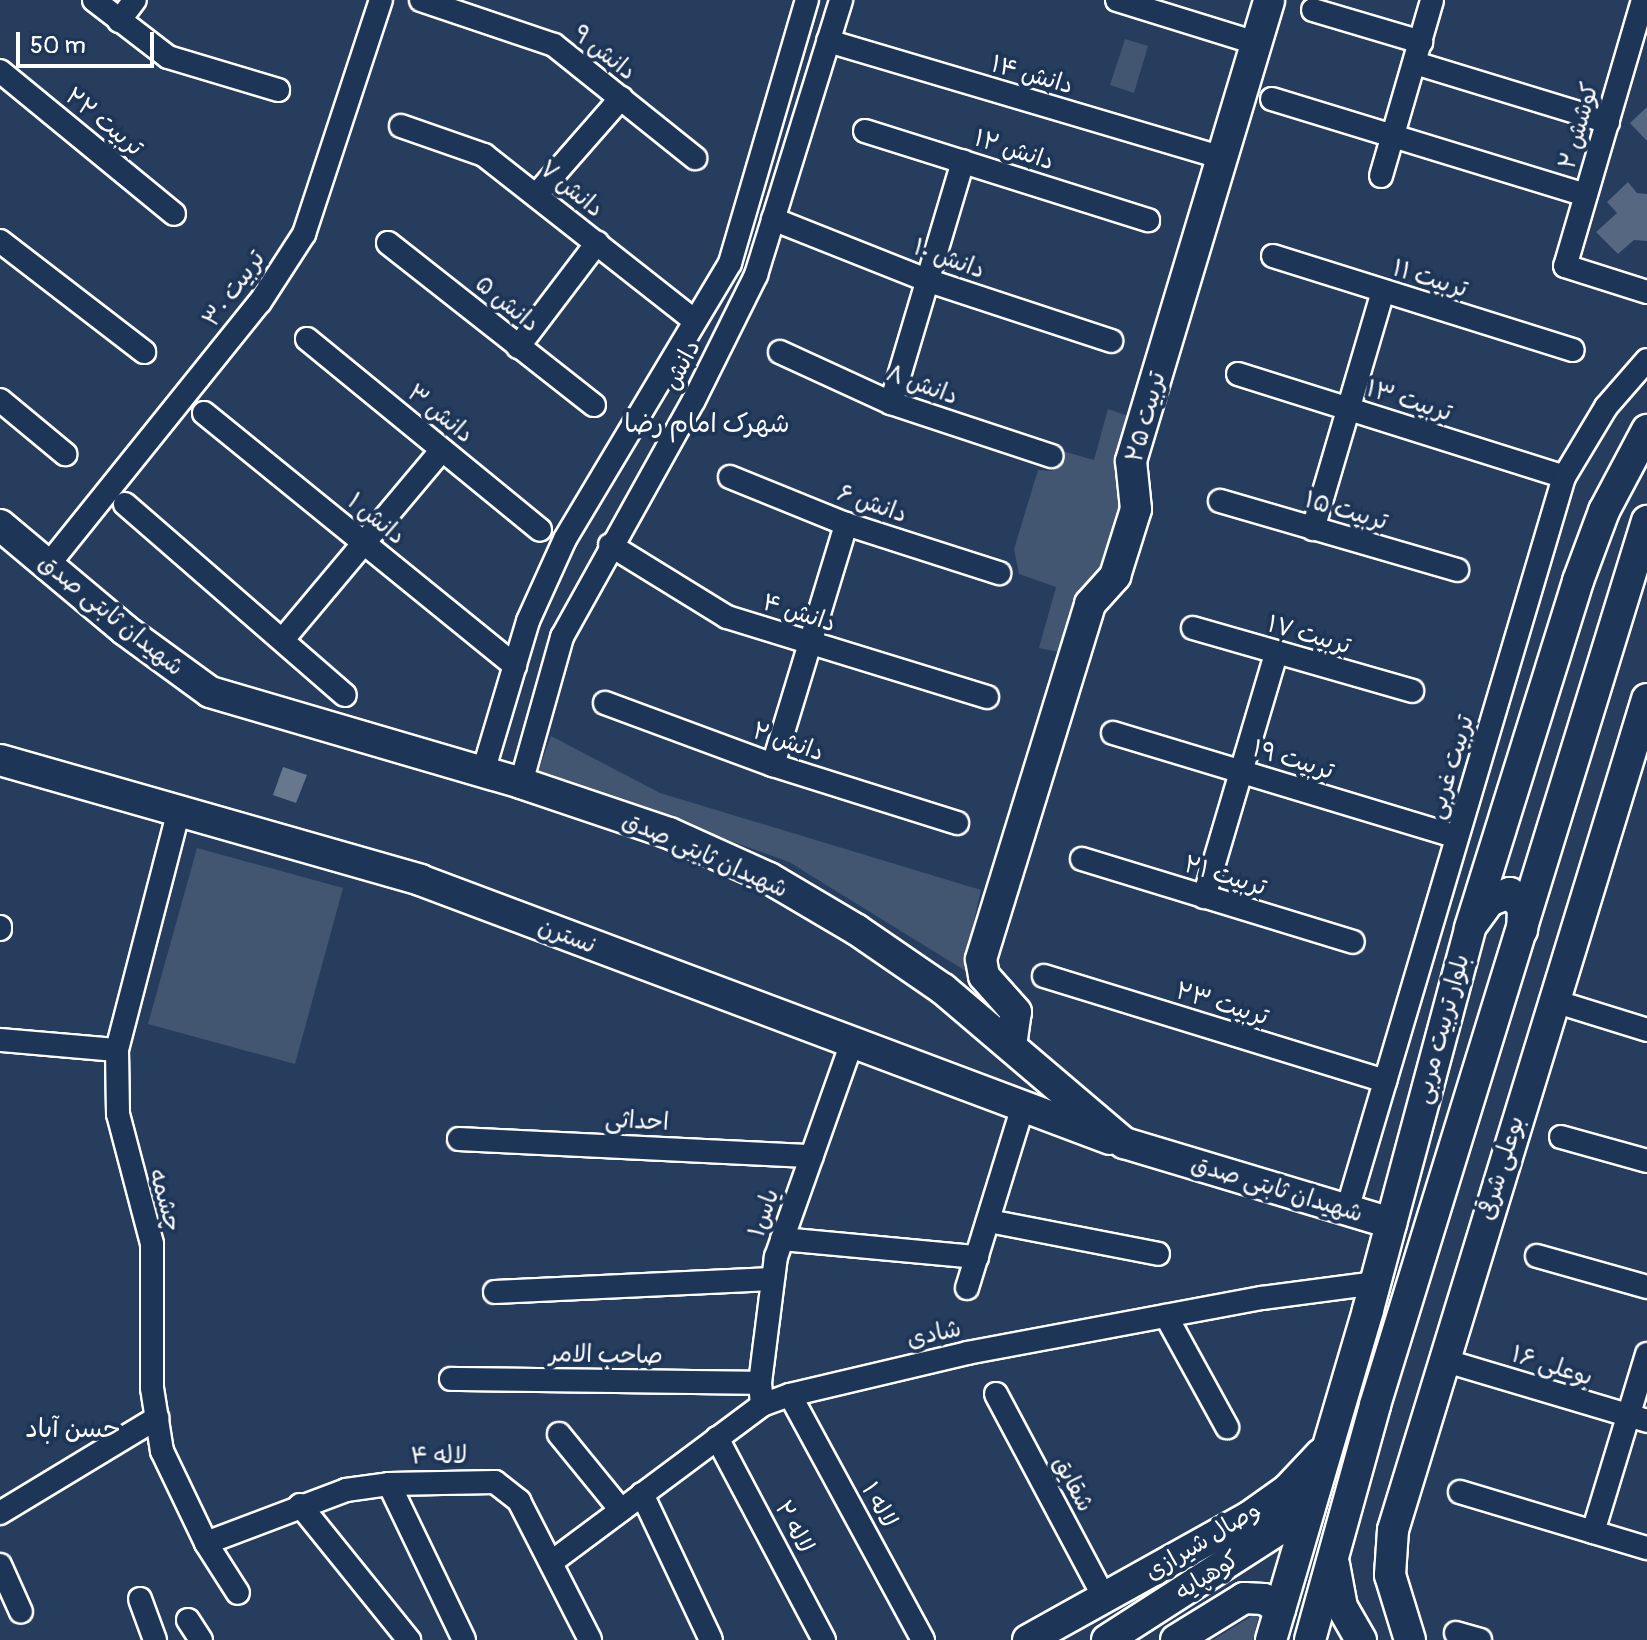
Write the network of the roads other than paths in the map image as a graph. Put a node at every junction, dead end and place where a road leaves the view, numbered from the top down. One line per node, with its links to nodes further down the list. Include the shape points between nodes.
1 (94, 0): 12 (street)
2 (135, 0): 12 (street)
3 (381, 0): 71 (street, تربیت ۳۰, via 304,234 260,302)
4 (421, 0): 18 (street, دانش ۹, via 554,45)
5 (807, 0): 37 (street, دانش)
6 (841, 0): 13 (street, دانش)
7 (1117, 0): 14 (street)
8 (1269, 0): 14 (main road, تربیت ۲۵)
9 (1432, 0): 15 (street)
10 (1643, 0): 20 (street, کوشش ۲)
11 (1313, 10): 15 (street)
12 (119, 21): 17 (street, via 168,57)
13 (828, 41): 25 (street, دانش ۱۴); 31 (street, دانش)
14 (1256, 43): 25 (main road, تربیت ۲۵)
15 (1418, 52): 20 (street); 23 (street)
16 (0, 71): 30 (street, تربیت ۲۲)
17 (278, 90)
18 (621, 98): 24 (street, دانش ۹); 28 (street)
19 (1272, 99): 23 (street)
20 (1608, 122): 29 (street, کوشش ۲)
21 (401, 126): 28 (street, دانش ۷, via 484,155)
22 (865, 131): 26 (street, دانش ۱۲)
23 (1394, 134): 27 (street); 29 (street)
24 (695, 158)
25 (1223, 158): 104 (main road, تربیت ۲۵, via 1131,461 1136,509 1128,536 1115,576 1090,604 981,959 984,976 1016,1012)
26 (963, 161): 32 (street, دانش ۱۲); 39 (street)
27 (1381, 176)
28 (537, 194): 34 (street, دانش ۷)
29 (1586, 195): 41 (street, کوشش ۲, via 1565,266)
30 (174, 214)
31 (773, 219): 38 (street, دانش); 39 (street, دانش ۱۰)
32 (1148, 220)
33 (388, 243): 45 (street, دانش ۵)
34 (597, 243): 42 (street, دانش ۷); 45 (street)
35 (3, 250): 47 (street)
36 (1273, 256): 40 (street, تربیت ۱۱)
37 (730, 263): 38 (street); 42 (street, دانش)
38 (756, 275): 70 (street, دانش, via 694,400)
39 (926, 280): 44 (street, دانش ۱۰); 52 (street)
40 (1383, 291): 46 (street, تربیت ۱۱); 54 (street)
41 (1647, 292)
42 (694, 320): 78 (street, دانش, via 565,539)
43 (307, 339): 57 (street, دانش ۳)
44 (1111, 341)
45 (518, 347): 53 (street, دانش ۵)
46 (1573, 350)
47 (144, 352)
48 (780, 352): 52 (street, دانش ۸)
49 (1647, 360): 61 (street, تربیت غربی, via 1606,407)
50 (1238, 374): 54 (street, تربیت ۱۳)
51 (0, 400): 58 (street)
52 (891, 403): 59 (street, دانش ۸)
53 (594, 405)
54 (1348, 409): 61 (street, تربیت ۱۳); 67 (street)
55 (204, 413): 69 (street, دانش ۱)
56 (1647, 430): 96 (main road, بلوار تربیت مربی, via 1604,511 1578,581)
57 (442, 450): 68 (street, دانش ۳); 69 (street)
58 (65, 454)
59 (1051, 456)
60 (730, 477): 65 (street, دانش ۶)
61 (1564, 477): 93 (street, تربیت غربی)
62 (1220, 501): 67 (street, تربیت ۱۵)
63 (125, 504): 75 (street)
64 (1647, 521): 98 (main road, بلوار تربیت مربی)
65 (846, 524): 73 (street, دانش ۶); 76 (street)
66 (0, 525): 71 (main road, شهیدان ثابتی صدق)
67 (1313, 529): 72 (street, تربیت ۱۵)
68 (540, 530)
69 (363, 543): 75 (street); 78 (street, دانش ۱)
70 (610, 545): 76 (street, دانش ۴, via 727,617); 90 (street, دانش, via 562,637)
71 (49, 564): 88 (main road, شهیدان ثابتی صدق, via 146,648 210,692)
72 (1457, 570)
73 (999, 573)
74 (1193, 628): 77 (street, تربیت ۱۷)
75 (285, 637): 80 (street)
76 (807, 645): 81 (street, دانش ۴); 86 (street)
77 (1276, 654): 79 (street, تربیت ۱۷); 89 (street)
78 (515, 666): 88 (street, دانش)
79 (1412, 691)
80 (345, 695)
81 (987, 697)
82 (1647, 699): 87 (main road, بوعلی شرقی)
83 (605, 703): 86 (street, دانش ۲)
84 (1113, 733): 89 (street, تربیت ۱۹)
85 (0, 760): 91 (main road, نسترن)
86 (773, 765): 92 (street, دانش ۲)
87 (1637, 770): 100 (main road, بوعلی شرقی)
88 (483, 772): 90 (main road, شهیدان ثابتی صدق)
89 (1241, 772): 93 (street, تربیت ۱۹); 95 (street)
90 (521, 783): 104 (main road, شهیدان ثابتی صدق, via 669,833 769,878 857,930)
91 (179, 810): 103 (main road, نسترن, via 420,880); 105 (street, چشمه)
92 (957, 823)
93 (1457, 837): 106 (street, تربیت غربی)
94 (1082, 859): 95 (street, تربیت ۲۱)
95 (1204, 897): 97 (street, تربیت ۲۱)
96 (1470, 928): 98 (main road, via 1489,901 1510,893 1523,907); 115 (main road, بلوار تربیت مربی)
97 (1353, 942)
98 (1520, 944): 149 (main road, بلوار تربیت مربی, via 1379,1390)
99 (1044, 976): 106 (street, تربیت ۲۳)
100 (1554, 1001): 101 (street); 127 (main road, بوعلی شرقی)
101 (1647, 1030)
102 (0, 1040): 105 (street)
103 (851, 1045): 107 (main road, نسترن); 111 (street, یاس۱)
104 (1011, 1046): 110 (main road, شهیدان ثابتی صدق)
105 (117, 1050): 132 (street, چشمه, via 118,1114 152,1244 152,1388)
106 (1385, 1081): 113 (street, تربیت غربی)
107 (1022, 1109): 110 (main road, نسترن); 114 (street)
108 (1561, 1137): 112 (street)
109 (459, 1139): 111 (street, احداثی)
110 (1124, 1143): 113 (main road, شهیدان ثابتی صدق)
111 (812, 1156): 116 (street, یاس۱)
112 (1647, 1161)
113 (1347, 1210): 115 (main road, شهیدان ثابتی صدق)
114 (989, 1221): 117 (street); 119 (street)
115 (1391, 1223): 121 (main road, بلوار تربیت مربی)
116 (782, 1239): 119 (street); 120 (street, یاس۱)
117 (1158, 1254)
118 (1537, 1256): 122 (street)
119 (977, 1257): 123 (street)
120 (772, 1279): 124 (street); 129 (street, یاس۱)
121 (1376, 1283): 125 (street, شادی); 137 (main road, بلوار تربیت مربی)
122 (1647, 1287)
123 (967, 1288)
124 (495, 1292)
125 (1166, 1316): 131 (street, شادی, via 910,1365); 134 (street)
126 (1647, 1354): 133 (street)
127 (1443, 1360): 133 (street, بوعلی ۱۶); 174 (main road, بوعلی شرقی, via 1393,1530 1390,1575)
128 (451, 1379): 129 (street, صاحب الامر)
129 (761, 1394): 131 (street, شادی); 136 (street, شادی)
130 (996, 1394): 155 (street, شقایق)
131 (790, 1395): 167 (street, لاله ۱)
132 (157, 1418): 144 (street); 146 (street, چشمه, via 162,1451)
133 (1638, 1418): 145 (street)
134 (1227, 1427)
135 (559, 1434): 142 (street)
136 (717, 1438): 140 (street, شادی); 166 (street, لاله ۲)
137 (1325, 1450): 143 (main road, بلوار تربیت مربی); 155 (main road, وصال شیرازی, via 1287,1490 1249,1517)
138 (389, 1484): 141 (street, لاله ۴); 150 (street, لاله ۴, via 495,1482 519,1501); 163 (street)
139 (1460, 1492): 145 (street)
140 (642, 1494): 142 (street, شادی); 165 (street)
141 (300, 1505): 146 (street, لاله ۴); 162 (street)
142 (621, 1510): 150 (street, شادی)
143 (1307, 1511): 147 (main road, کوهپایه); 156 (main road, بلوار تربیت مربی)
144 (0, 1513)
145 (1593, 1532): 148 (street)
146 (206, 1543): 152 (street, چشمه)
147 (1255, 1546): 153 (main road, via 1280,1556 1280,1570 1265,1591); 169 (main road, کوهپایه)
148 (1647, 1548)
149 (1333, 1557): 172 (main road, بلوار تربیت مربی); 173 (main road, via 1342,1607)
150 (553, 1561): 164 (street, لاله ۴)
151 (0, 1565): 157 (street)
152 (238, 1593)
153 (1244, 1598): 156 (main road, کوهپایه, via 1264,1599); 170 (main road, کوهپایه)
154 (140, 1599): 160 (street)
155 (1105, 1599): 168 (main road, وصال شیرازی)
156 (1280, 1609): 171 (main road, بلوار تربیت مربی)
157 (21, 1612)
158 (188, 1620): 161 (street)
159 (1456, 1633): 175 (street)
160 (155, 1640)
161 (201, 1640)
162 (409, 1640)
163 (464, 1640)
164 (590, 1640)
165 (711, 1640)
166 (824, 1640)
167 (923, 1640)
168 (1028, 1640)
169 (1107, 1640)
170 (1176, 1640)
171 (1271, 1640)
172 (1310, 1640)
173 (1361, 1640)
174 (1410, 1640)
175 (1480, 1640)

